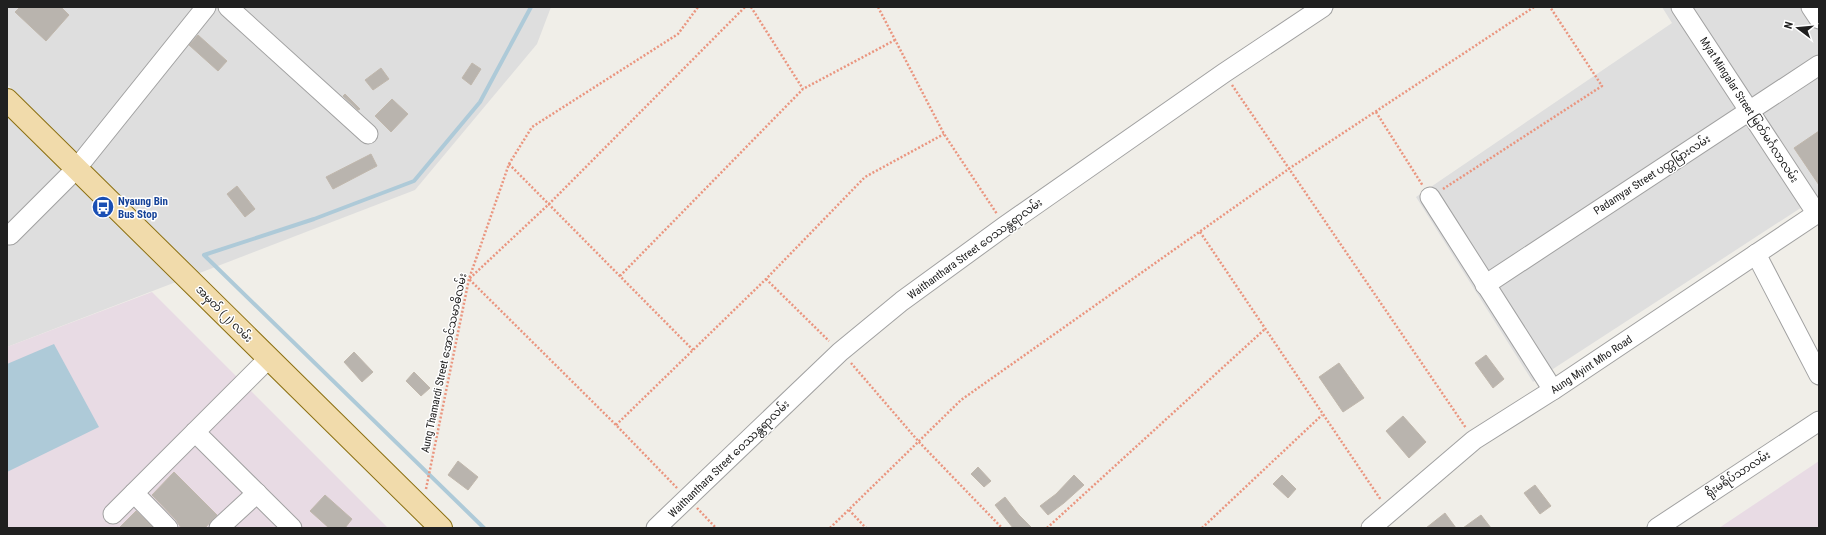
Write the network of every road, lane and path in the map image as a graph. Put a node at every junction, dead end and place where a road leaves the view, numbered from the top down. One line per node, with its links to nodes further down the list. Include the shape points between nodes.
1 (206, 7): 24 (street)
2 (228, 7): 20 (street)
3 (698, 7): 22 (path, Aung Thamardi Street အောင်သမာဓိလမ်း, via 678,34 532,127)
4 (745, 7): 26 (path)
5 (751, 7): 16 (path)
6 (878, 7): 13 (path)
7 (1323, 7): 15 (street, Waithanthara Street ဝေဿန္တရာလမ်း)
8 (1534, 7): 19 (path)
9 (1550, 7): 25 (path, via 1602,86)
10 (1681, 7): 18 (street, Myat Mingalar Street မြတ်မင်္ဂလာလမ်း)
11 (1811, 7): 12 (street)
12 (1819, 19)
13 (895, 40): 16 (path); 21 (path)
14 (1819, 65): 18 (street, Padamyar Street ပတ္တမြားလမ်း)
15 (1224, 73): 23 (path); 28 (street, Waithanthara Street ဝေဿန္တရာလမ်း)
16 (803, 89): 32 (path)
17 (7, 100): 24 (main road, အမှတ် (၂) လမ်း)
18 (1749, 111): 27 (street, Myat Mingalar Street မြတ်မင်္ဂလာလမ်း); 35 (street, Padamyar Street ပတ္တမြားလမ်း)
19 (1376, 112): 23 (path); 25 (path)
20 (368, 134)
21 (944, 134): 28 (path); 33 (path, via 865,177)
22 (509, 164): 26 (path); 34 (path, Aung Thamardi Street အောင်သမာဓိလမ်း)
23 (1290, 168): 29 (path); 46 (path)
24 (76, 169): 30 (street, via 10,235); 39 (main road, အမှတ် (၂) လမ်း)
25 (1430, 197): 35 (street)
26 (548, 204): 32 (path); 34 (path)
27 (1818, 213): 31 (street, Aung Myint Mho Road)
28 (1005, 226): 38 (street, Waithanthara Street ဝေဿန္တရာလမ်း, via 902,301)
29 (1200, 232): 36 (path); 47 (path, via 962,400)
30 (7, 235)
31 (1756, 254): 40 (street); 41 (street, Aung Myint Mho Road)
32 (620, 276): 37 (path)
33 (766, 278): 37 (path); 38 (path)
34 (469, 279): 44 (path); 51 (path, Aung Thamardi Street အောင်သမာဓိလမ်း)
35 (1485, 285): 41 (street)
36 (1265, 329): 42 (path); 64 (path)
37 (693, 350): 44 (path)
38 (840, 352): 47 (path); 50 (street, Waithanthara Street ဝေဿန္တရာလမ်း)
39 (269, 358): 45 (street); 51 (main road, အမှတ် (၂) လမ်း)
40 (1819, 375)
41 (1553, 390): 46 (street, Aung Myint Mho Road)
42 (1322, 415): 53 (path); 65 (path)
43 (1819, 421): 67 (street, ရိုးမရိပ်သာလမ်း)
44 (616, 425): 50 (path)
45 (195, 432): 48 (street); 49 (street)
46 (1474, 440): 53 (street, Aung Myint Mho Road)
47 (919, 442): 52 (path); 63 (path)
48 (134, 493): 54 (street); 55 (street)
49 (257, 493): 56 (street); 57 (street)
50 (688, 499): 59 (street, Waithanthara Street ဝေဿန္တရာလမ်း); 60 (path)
51 (422, 509): 58 (main road, အမှတ် (၂) လမ်း)
52 (849, 510): 61 (path); 62 (path)
53 (1389, 512): 66 (street, Aung Myint Mho Road)
54 (113, 514)
55 (168, 528)
56 (219, 528)
57 (292, 528)
58 (441, 528)
59 (656, 528)
60 (716, 528)
61 (830, 528)
62 (866, 528)
63 (1002, 528)
64 (1047, 528)
65 (1202, 528)
66 (1371, 528)
67 (1657, 528)

